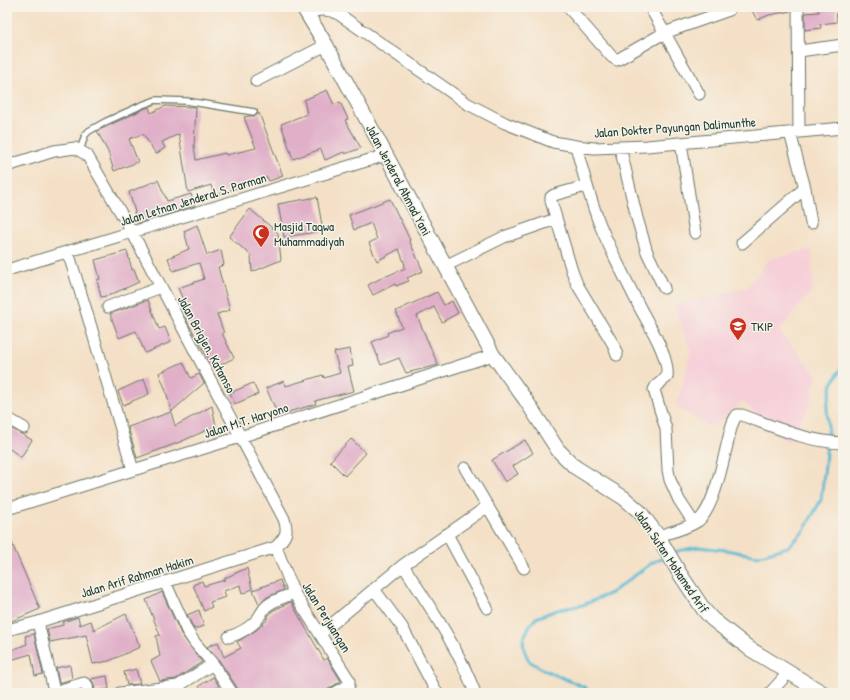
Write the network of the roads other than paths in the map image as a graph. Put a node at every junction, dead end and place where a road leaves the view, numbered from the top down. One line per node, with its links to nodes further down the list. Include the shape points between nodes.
1 (568, 7): 6 (street, via 615,60)
2 (650, 7): 6 (street)
3 (798, 7): 9 (street)
4 (305, 10): 7 (street, Jalan Jenderal Ahmad Yani); 16 (street, Jalan Dokter Payungan Dalimunthe, via 328,9 337,13 474,107 542,138)
5 (729, 10): 6 (street)
6 (664, 33): 11 (street)
7 (326, 45): 10 (street); 19 (street, Jalan Jenderal Ahmad Yani)
8 (843, 45): 9 (street)
9 (798, 51): 14 (street)
10 (256, 81)
11 (699, 94)
12 (254, 112): 18 (lane, via 156,100 89,131 86,135)
13 (843, 128): 14 (street, Jalan Dokter Payungan Dalimunthe)
14 (794, 132): 15 (street, Jalan Dokter Payungan Dalimunthe); 22 (street)
15 (681, 142): 17 (street, Jalan Dokter Payungan Dalimunthe); 26 (street)
16 (576, 146): 17 (street, Jalan Dokter Payungan Dalimunthe); 21 (street)
17 (620, 147): 32 (street, via 647,252)
18 (84, 153): 20 (street, via 75,148 54,151); 25 (street, Jalan Brigjen. Katamso)
19 (386, 155): 25 (street, Jalan Letnan Jenderal S. Parman); 29 (street, Jalan Jenderal Ahmad Yani)
20 (7, 166)
21 (586, 186): 23 (street, via 552,196); 44 (street, via 600,225 663,354 667,377 654,390 666,430 668,470 672,485)
22 (805, 188): 24 (street); 27 (street)
23 (556, 219): 29 (street, via 504,237); 35 (street, via 577,284)
24 (811, 223)
25 (132, 232): 28 (street, Jalan Letnan Jenderal S. Parman); 31 (street, Jalan Brigjen. Katamso)
26 (695, 233)
27 (742, 243)
28 (68, 252): 30 (street, Jalan Letnan Jenderal S. Parman); 41 (street)
29 (445, 266): 34 (street, Jalan Jenderal Ahmad Yani)
30 (7, 270)
31 (161, 287): 33 (street); 38 (street, Jalan Brigjen. Katamso)
32 (664, 288)
33 (108, 307)
34 (493, 355): 38 (street, Jalan M.T. Haryono); 46 (street, Jalan Sutan Mohamed Arif, via 566,459 634,506 647,520)
35 (617, 355)
36 (7, 418): 37 (street)
37 (24, 428)
38 (240, 437): 41 (street, Jalan M.T. Haryono); 47 (street, Jalan Brigjen. Katamso, via 284,519 285,537)
39 (843, 443): 44 (street, via 804,438 737,415 714,492 703,516)
40 (465, 468): 42 (street)
41 (133, 470): 43 (street, Jalan M.T. Haryono)
42 (488, 506): 45 (street); 49 (street)
43 (7, 509)
44 (694, 523): 46 (street)
45 (447, 534): 48 (street); 53 (street)
46 (660, 541): 59 (street, Jalan Sutan Mohamed Arif, via 712,619 750,649)
47 (276, 548): 50 (street, Jalan Arif Rahman Hakim); 52 (street, Jalan Perjuangan)
48 (403, 565): 51 (street); 68 (street, via 457,652)
49 (524, 568)
50 (165, 582): 54 (street, Jalan Arif Rahman Hakim); 58 (street, via 187,631)
51 (374, 589): 56 (street); 67 (street, via 402,627)
52 (294, 593): 56 (street, Jalan Perjuangan); 57 (street, via 266,606 256,620)
53 (487, 608)
54 (38, 622): 55 (street, Jalan Arif Rahman Hakim); 62 (street)
55 (7, 630)
56 (320, 634): 66 (street, Jalan Perjuangan, via 350,682)
57 (229, 637)
58 (213, 664): 60 (street); 65 (street)
59 (789, 672): 61 (street, Jalan Sutan Mohamed Arif); 69 (street)
60 (180, 689): 64 (street)
61 (814, 691)
62 (54, 692): 63 (street, via 84,683 87,685)
63 (88, 693)
64 (120, 693)
65 (232, 693)
66 (336, 693)
67 (437, 693)
68 (475, 693)
69 (770, 693)

